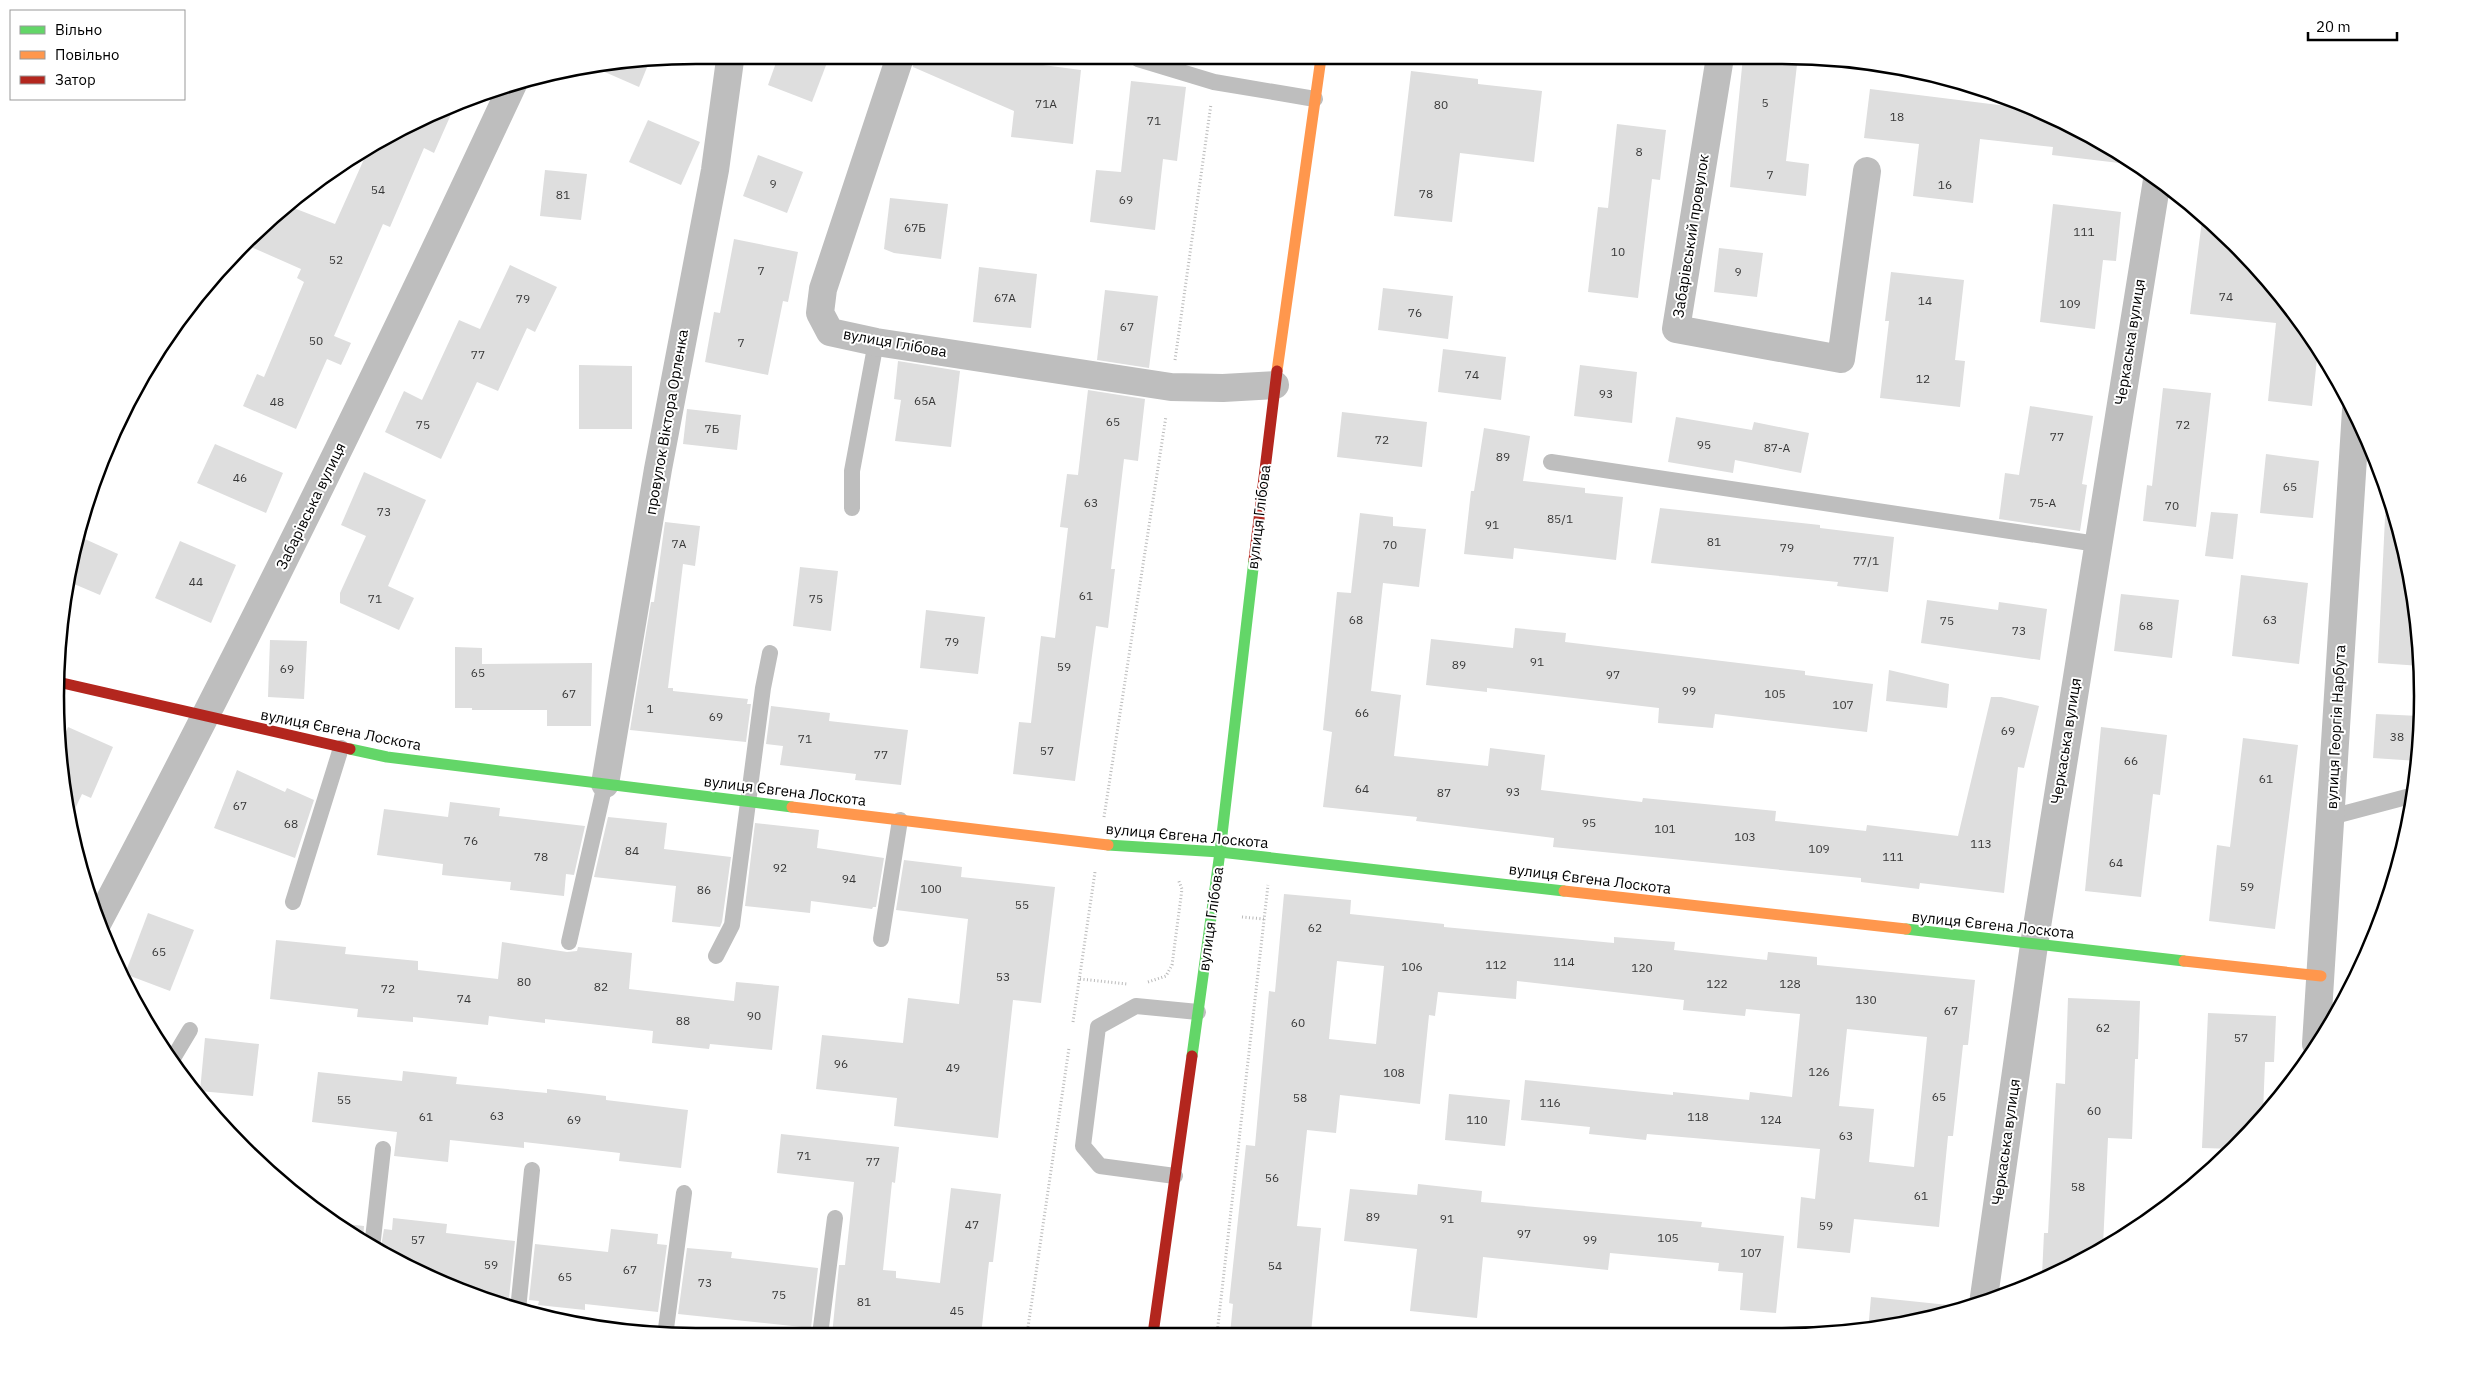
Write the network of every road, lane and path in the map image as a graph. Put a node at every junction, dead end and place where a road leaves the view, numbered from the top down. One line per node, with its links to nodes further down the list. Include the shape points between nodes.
1 (729, 64): 22 (street, провулок Віктора Орленка, via 715,170 658,468)
2 (898, 64): 11 (street, вулиця Глібова, via 823,289 820,313 830,332)
3 (1155, 64): 6 (lane)
4 (1320, 64): 8 (street, вулиця Глібова)
5 (1719, 64): 9 (street, Забарівський провулок, via 1676,329 1841,359)
6 (1214, 82): 8 (lane); 13 (path)
7 (509, 92): 20 (street, Забарівська вулиця)
8 (1314, 99): 12 (street, вулиця Глібова)
9 (1867, 170)
10 (2156, 186): 17 (street, Черкаська вулиця)
11 (876, 342): 13 (street, вулиця Глібова); 16 (lane, via 852,470)
12 (1275, 384): 13 (street, вулиця Глібова); 28 (street, вулиця Глібова)
13 (1171, 388): 27 (path)
14 (2355, 429): 25 (street, вулиця Георгія Нарбута)
15 (1551, 462): 17 (lane)
16 (852, 508)
17 (2097, 544): 37 (street, Черкаська вулиця)
18 (770, 653): 24 (lane)
19 (64, 684): 20 (street, вулиця Євгена Лоскота)
20 (206, 718): 21 (street, вулиця Євгена Лоскота); 32 (street, Забарівська вулиця)
21 (341, 748): 22 (street, вулиця Євгена Лоскота, via 387,757); 30 (lane)
22 (605, 784): 24 (street, вулиця Євгена Лоскота); 36 (lane)
23 (2406, 797): 25 (lane)
24 (750, 802): 26 (street, вулиця Євгена Лоскота); 38 (lane, via 732,925)
25 (2331, 817): 39 (street, вулиця Георгія Нарбута)
26 (900, 820): 27 (street, вулиця Євгена Лоскота); 35 (lane)
27 (1099, 845): 28 (street, вулиця Євгена Лоскота); 40 (path)
28 (1220, 852): 29 (street, вулиця Євгена Лоскота); 43 (street, вулиця Глібова)
29 (1271, 858): 34 (path); 37 (street, вулиця Євгена Лоскота)
30 (293, 902)
31 (1180, 909): 42 (path, via 1172,965 1166,976)
32 (103, 913)
33 (1242, 917): 34 (path)
34 (1264, 919): 61 (path)
35 (881, 940)
36 (569, 942)
37 (2034, 945): 39 (street, вулиця Євгена Лоскота); 55 (street, Черкаська вулиця)
38 (716, 956)
39 (2321, 976): 46 (street, вулиця Георгія Нарбута)
40 (1080, 978): 41 (path); 44 (path)
41 (1130, 983)
42 (1140, 983)
43 (1198, 1012): 51 (street, вулиця Глібова); 51 (lane, via 1136,1006 1098,1028 1083,1146 1100,1166)
44 (1072, 1028)
45 (190, 1030): 48 (lane)
46 (2317, 1033)
47 (1071, 1038): 59 (path)
48 (175, 1055)
49 (383, 1148): 54 (lane)
50 (532, 1170): 56 (lane)
51 (1175, 1176): 60 (street, вулиця Глібова)
52 (684, 1193): 57 (lane)
53 (835, 1218): 58 (lane)
54 (373, 1240)
55 (1984, 1295)
56 (519, 1303)
57 (666, 1327)
58 (821, 1328)
59 (1028, 1328)
60 (1154, 1328)
61 (1218, 1328)

